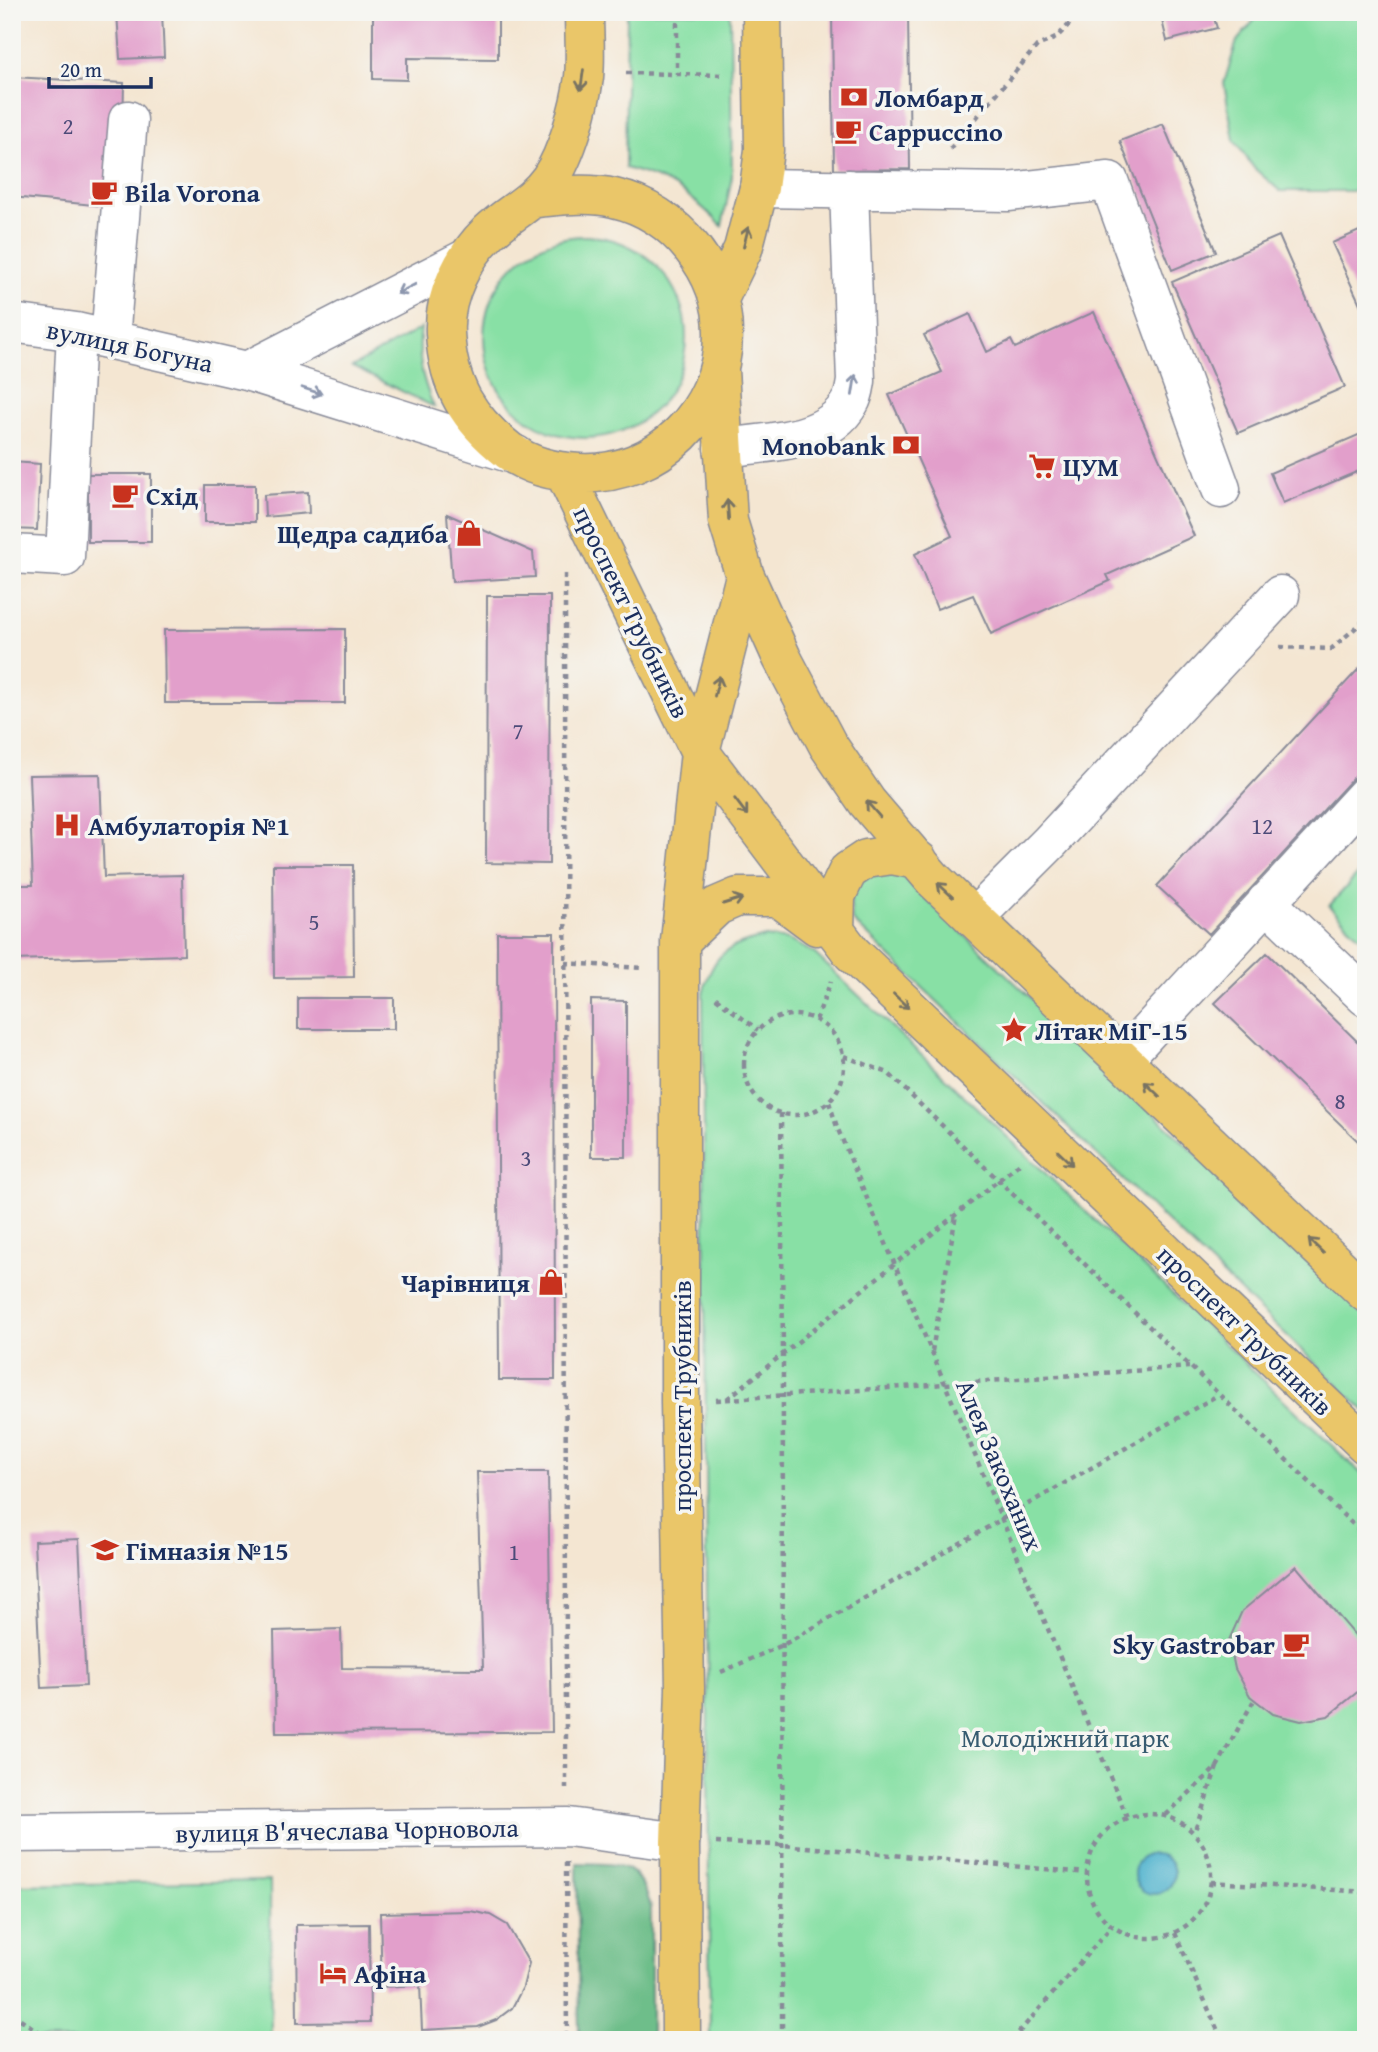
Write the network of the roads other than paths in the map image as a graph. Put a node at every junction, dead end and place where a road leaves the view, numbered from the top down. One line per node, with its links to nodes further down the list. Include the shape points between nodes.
1 (584, 12): 6 (main road, проспект Трубників, one-way to 6, via 584,77 568,145)
2 (762, 12): 4 (main road, via 764,150)
3 (128, 120): 10 (street)
4 (759, 188): 5 (street); 8 (main road, one-way to 4, via 744,249)
5 (849, 189): 13 (street, one-way to 5, via 812,433 832,423 851,402 856,381); 16 (street, via 1008,192 1109,181)
6 (534, 198): 7 (main road, проспект Трубників, via 490,231); 8 (main road, проспект Трубників, via 594,196 643,208 691,245)
7 (467, 258): 11 (street, one-way to 11); 14 (main road, проспект Трубників, via 451,292 445,330 449,367 463,402 485,432)
8 (719, 299): 12 (main road, проспект Трубників, via 723,335)
9 (12, 323): 10 (street, вулиця Богуна)
10 (93, 336): 11 (street, вулиця Богуна); 17 (street, via 65,557)
11 (247, 370): 14 (street, вулиця Богуна, one-way to 14)
12 (719, 370): 13 (main road, проспект Трубників); 15 (main road, проспект Трубників, via 705,403 669,445 619,469)
13 (723, 447): 18 (main road, проспект Трубників, one-way to 13, via 728,521)
14 (516, 455): 15 (main road, проспект Трубників)
15 (564, 472): 20 (main road, проспект Трубників)
16 (1221, 489)
17 (12, 554)
18 (745, 576): 20 (main road, проспект Трубників, one-way to 18); 22 (main road, проспект Трубників, one-way to 18, via 867,802 828,745)
19 (1280, 595): 24 (street)
20 (700, 752): 25 (main road, проспект Трубників); 26 (main road, проспект Трубників, one-way to 26)
21 (1366, 795): 23 (street)
22 (918, 860): 24 (main road, проспект Трубників, one-way to 22); 26 (main road, via 892,855 866,859 848,871 836,896)
23 (1266, 902): 27 (street); 28 (street)
24 (974, 918): 28 (main road, проспект Трубників)
25 (680, 941): 26 (main road, one-way to 26, via 718,906 738,897 778,897); 32 (main road, проспект Трубників, via 684,1688)
26 (840, 952): 30 (main road, проспект Трубників, one-way to 30, via 1048,1141)
27 (1366, 997)
28 (1122, 1060): 29 (main road, проспект Трубників, one-way to 28)
29 (1366, 1293)
30 (1366, 1446)
31 (12, 1833): 32 (street, вулиця В'ячеслава Чорновола, via 568,1827)
32 (680, 1842): 33 (main road, проспект Трубників)
33 (681, 2040)

